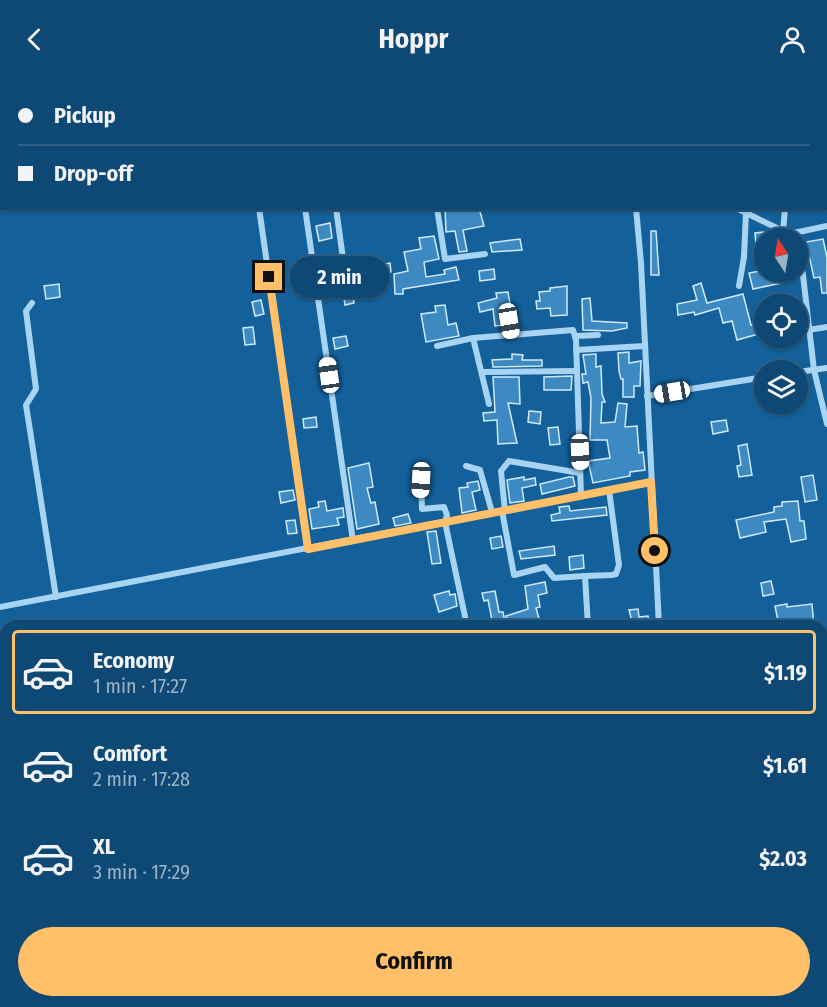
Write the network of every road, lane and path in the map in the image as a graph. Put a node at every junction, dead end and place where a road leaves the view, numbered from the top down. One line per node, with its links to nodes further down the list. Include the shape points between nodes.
1 (259, 210): 46 (street)
2 (305, 210): 45 (street)
3 (336, 210): 14 (street)
4 (437, 210): 13 (street, via 445,259)
5 (636, 210): 25 (street)
6 (741, 210): 8 (street)
7 (785, 210): 11 (street)
8 (746, 212): 10 (street); 15 (street)
9 (827, 226): 12 (street)
10 (776, 228)
11 (783, 228)
12 (808, 230)
13 (485, 255)
14 (344, 266)
15 (739, 286)
16 (32, 303): 48 (street, via 26,311 36,389 26,405)
17 (507, 309): 20 (street)
18 (827, 327): 19 (street)
19 (808, 330): 28 (street)
20 (511, 334): 22 (street, via 573,330); 23 (street)
21 (598, 335): 22 (street)
22 (575, 336): 26 (street)
23 (473, 338): 24 (street); 31 (street)
24 (436, 346)
25 (645, 346): 26 (street); 33 (street)
26 (576, 350): 29 (street)
27 (827, 368): 28 (street)
28 (814, 370): 30 (street); 35 (street)
29 (577, 371): 31 (street); 37 (street)
30 (808, 371)
31 (483, 372): 34 (street)
32 (754, 379): 33 (street)
33 (647, 396): 39 (street)
34 (489, 404)
35 (827, 423)
36 (466, 466): 43 (street, via 480,470)
37 (580, 473): 41 (street); 42 (street, via 509,461 501,471)
38 (421, 480): 44 (street, via 420,507 444,507)
39 (651, 482): 40 (street); 52 (street)
40 (609, 490): 41 (street); 47 (street, via 618,570 607,576)
41 (581, 496): 42 (street)
42 (503, 511): 43 (street); 47 (street, via 514,575 545,567 556,579)
43 (492, 512): 44 (street)
44 (444, 522): 45 (street); 50 (street)
45 (353, 540): 46 (street)
46 (308, 549): 48 (street)
47 (585, 576): 51 (street)
48 (56, 597): 49 (street)
49 (0, 607)
50 (466, 620)
51 (588, 620)
52 (659, 620)

